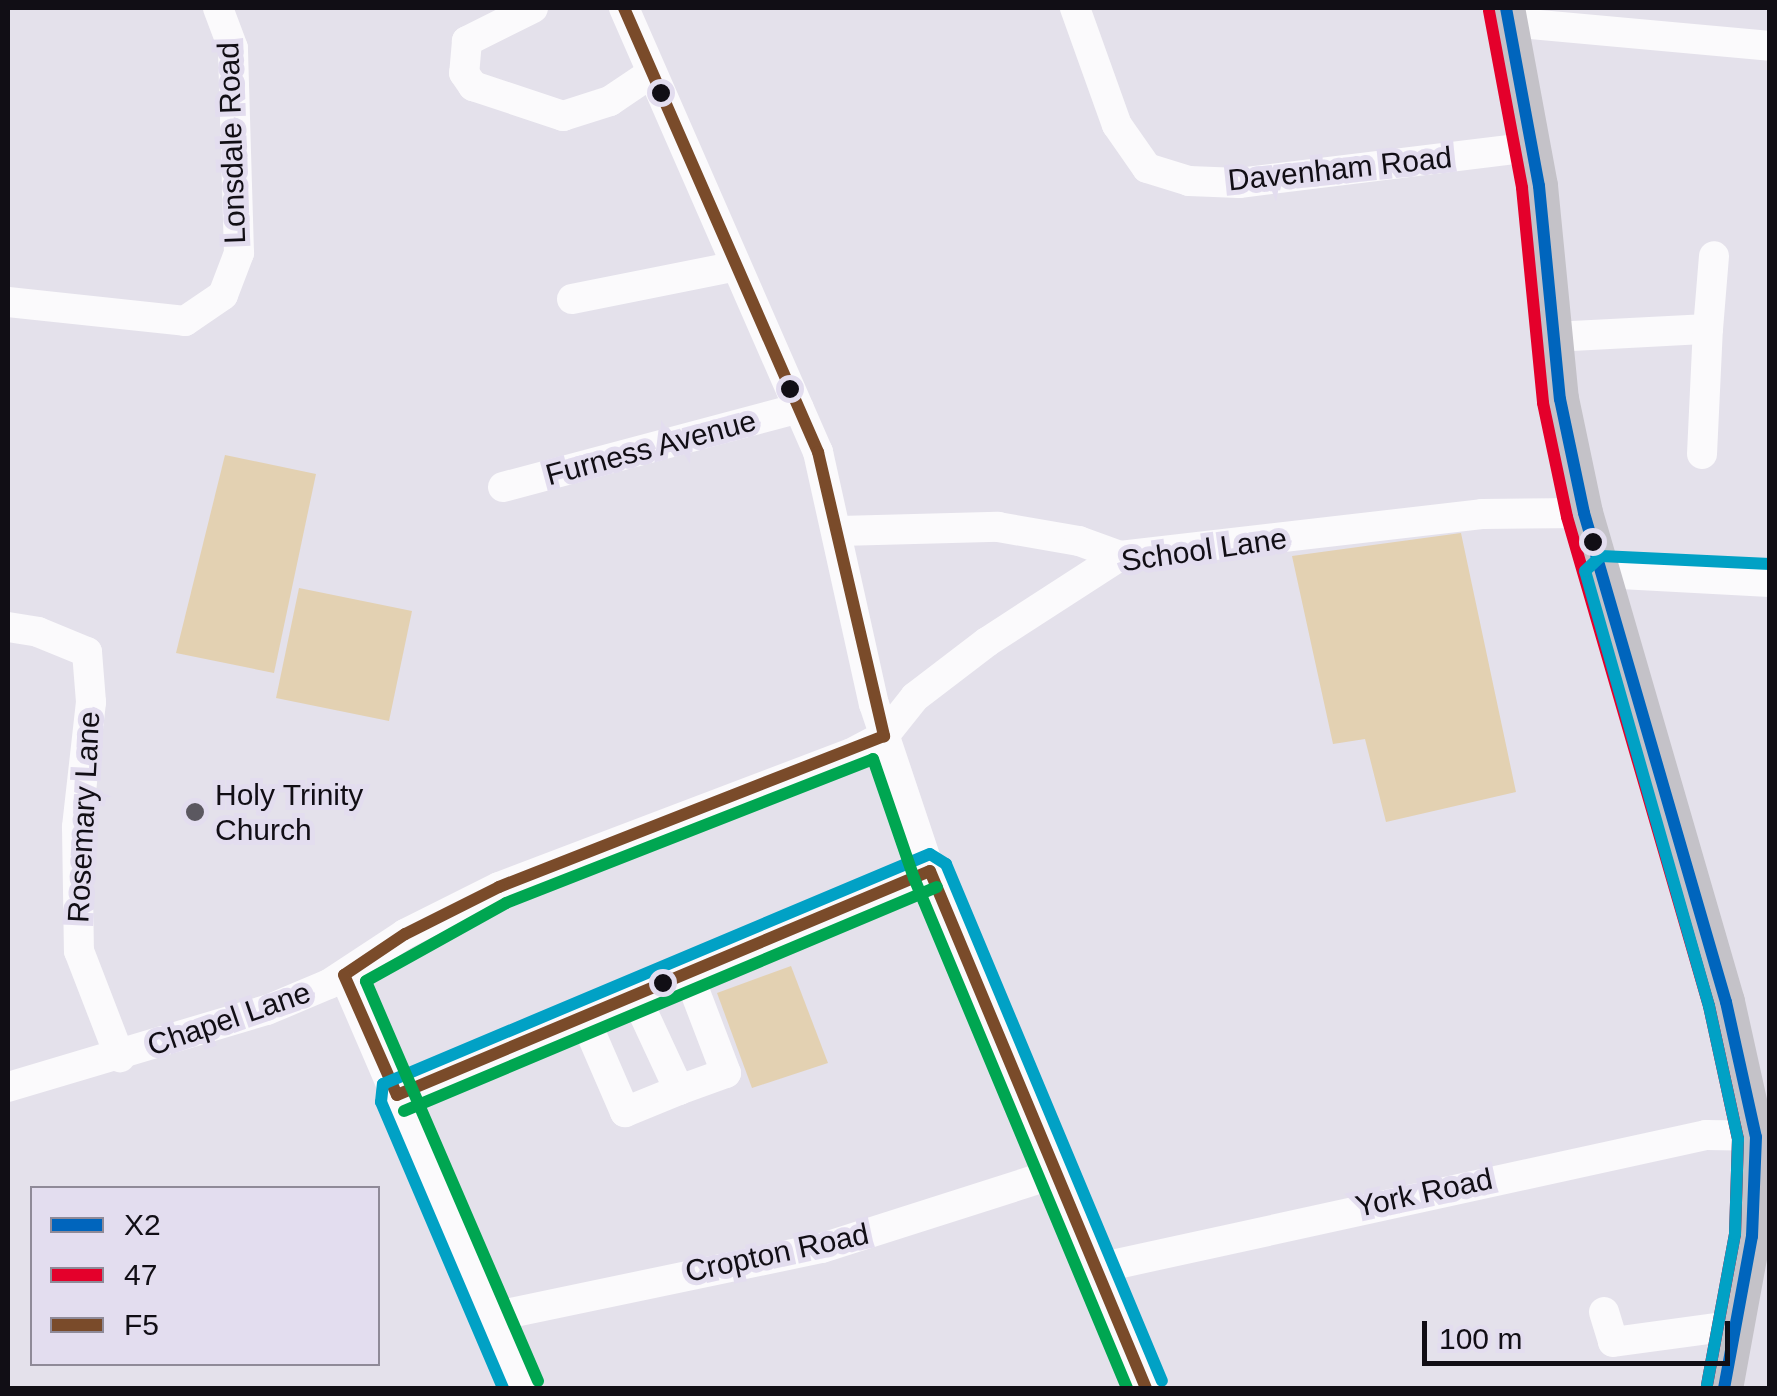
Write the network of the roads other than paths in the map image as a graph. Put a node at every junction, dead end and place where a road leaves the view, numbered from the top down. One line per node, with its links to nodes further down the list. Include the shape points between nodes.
1 (218, 8): 12 (street, Lonsdale Road, via 233,48 239,252 223,295 185,321)
2 (532, 8): 7 (street, via 467,42 464,73 473,86 563,116 610,101)
3 (624, 8): 7 (street)
4 (1075, 8): 8 (street, Davenham Road, via 1117,126 1148,168 1161,172 1255,182)
5 (1507, 15): 6 (street); 8 (main road)
6 (1770, 46)
7 (650, 74): 10 (street)
8 (1532, 147): 14 (main road)
9 (1714, 256): 13 (street)
10 (732, 267): 11 (street); 15 (street)
11 (572, 299)
12 (8, 302)
13 (1708, 330): 14 (street); 16 (street)
14 (1552, 337): 18 (main road)
15 (799, 408): 17 (street, Furness Avenue); 19 (street)
16 (1702, 454)
17 (503, 487)
18 (1584, 513): 20 (street, School Lane, via 1482,514); 21 (main road)
19 (840, 531): 20 (street, via 998,527 1080,541); 24 (street)
20 (1120, 556): 24 (street, School Lane, via 915,696)
21 (1602, 574): 22 (street); 34 (main road)
22 (1770, 582)
23 (8, 627): 30 (street, Rosemary Lane, via 87,652 91,702 77,827 79,952)
24 (884, 736): 25 (street); 27 (street, Chapel Lane, via 499,886 405,934)
25 (930, 872): 26 (street); 35 (street)
26 (688, 971): 28 (street); 32 (street, via 726,1073)
27 (344, 975): 30 (street, Chapel Lane, via 267,1010); 33 (street)
28 (634, 993): 29 (street); 32 (street)
29 (583, 1015): 32 (street, via 625,1112); 33 (street)
30 (120, 1057): 31 (street, Chapel Lane)
31 (8, 1087)
32 (679, 1090)
33 (397, 1095): 38 (street)
34 (1763, 1137): 36 (street, York Road, via 1706,1134); 39 (main road)
35 (1054, 1174): 36 (street); 38 (street, Cropton Road, via 822,1248)
36 (1094, 1269): 41 (street)
37 (1604, 1312): 39 (street, via 1613,1342)
38 (496, 1316): 40 (street)
39 (1739, 1324): 42 (main road)
40 (522, 1388)
41 (1146, 1388)
42 (1724, 1388)

